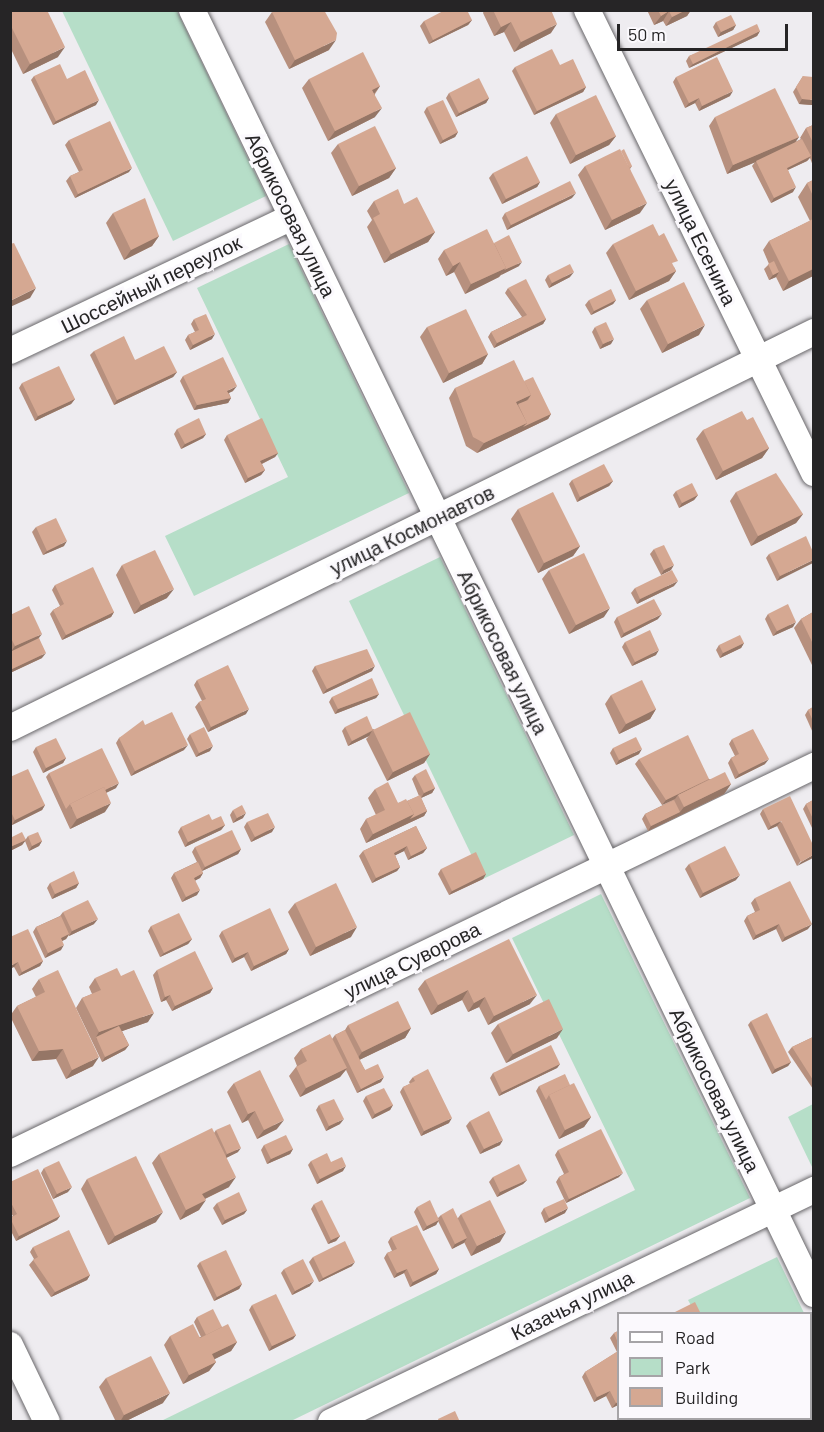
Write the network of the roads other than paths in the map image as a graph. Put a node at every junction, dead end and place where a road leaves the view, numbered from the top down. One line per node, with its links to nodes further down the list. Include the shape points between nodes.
1 (192, 10): 3 (street, Абрикосовая улица)
2 (587, 10): 6 (street, улица Есенина)
3 (292, 217): 5 (street, Шоссейный переулок); 8 (street, Абрикосовая улица)
4 (813, 332): 6 (street, улица Космонавтов)
5 (10, 351)
6 (759, 359): 7 (street, улица Есенина); 8 (street, улица Космонавтов)
7 (813, 473)
8 (438, 517): 9 (street, улица Космонавтов); 11 (street, Абрикосовая улица)
9 (10, 728)
10 (813, 766): 11 (street, улица Суворова)
11 (607, 866): 12 (street, улица Суворова); 14 (street, Абрикосовая улица)
12 (10, 1154)
13 (813, 1190): 14 (street, Казачья улица)
14 (772, 1209): 15 (street, Абрикосовая улица); 18 (street, Казачья улица)
15 (813, 1294)
16 (10, 1345): 17 (street)
17 (47, 1422)
18 (331, 1422)

